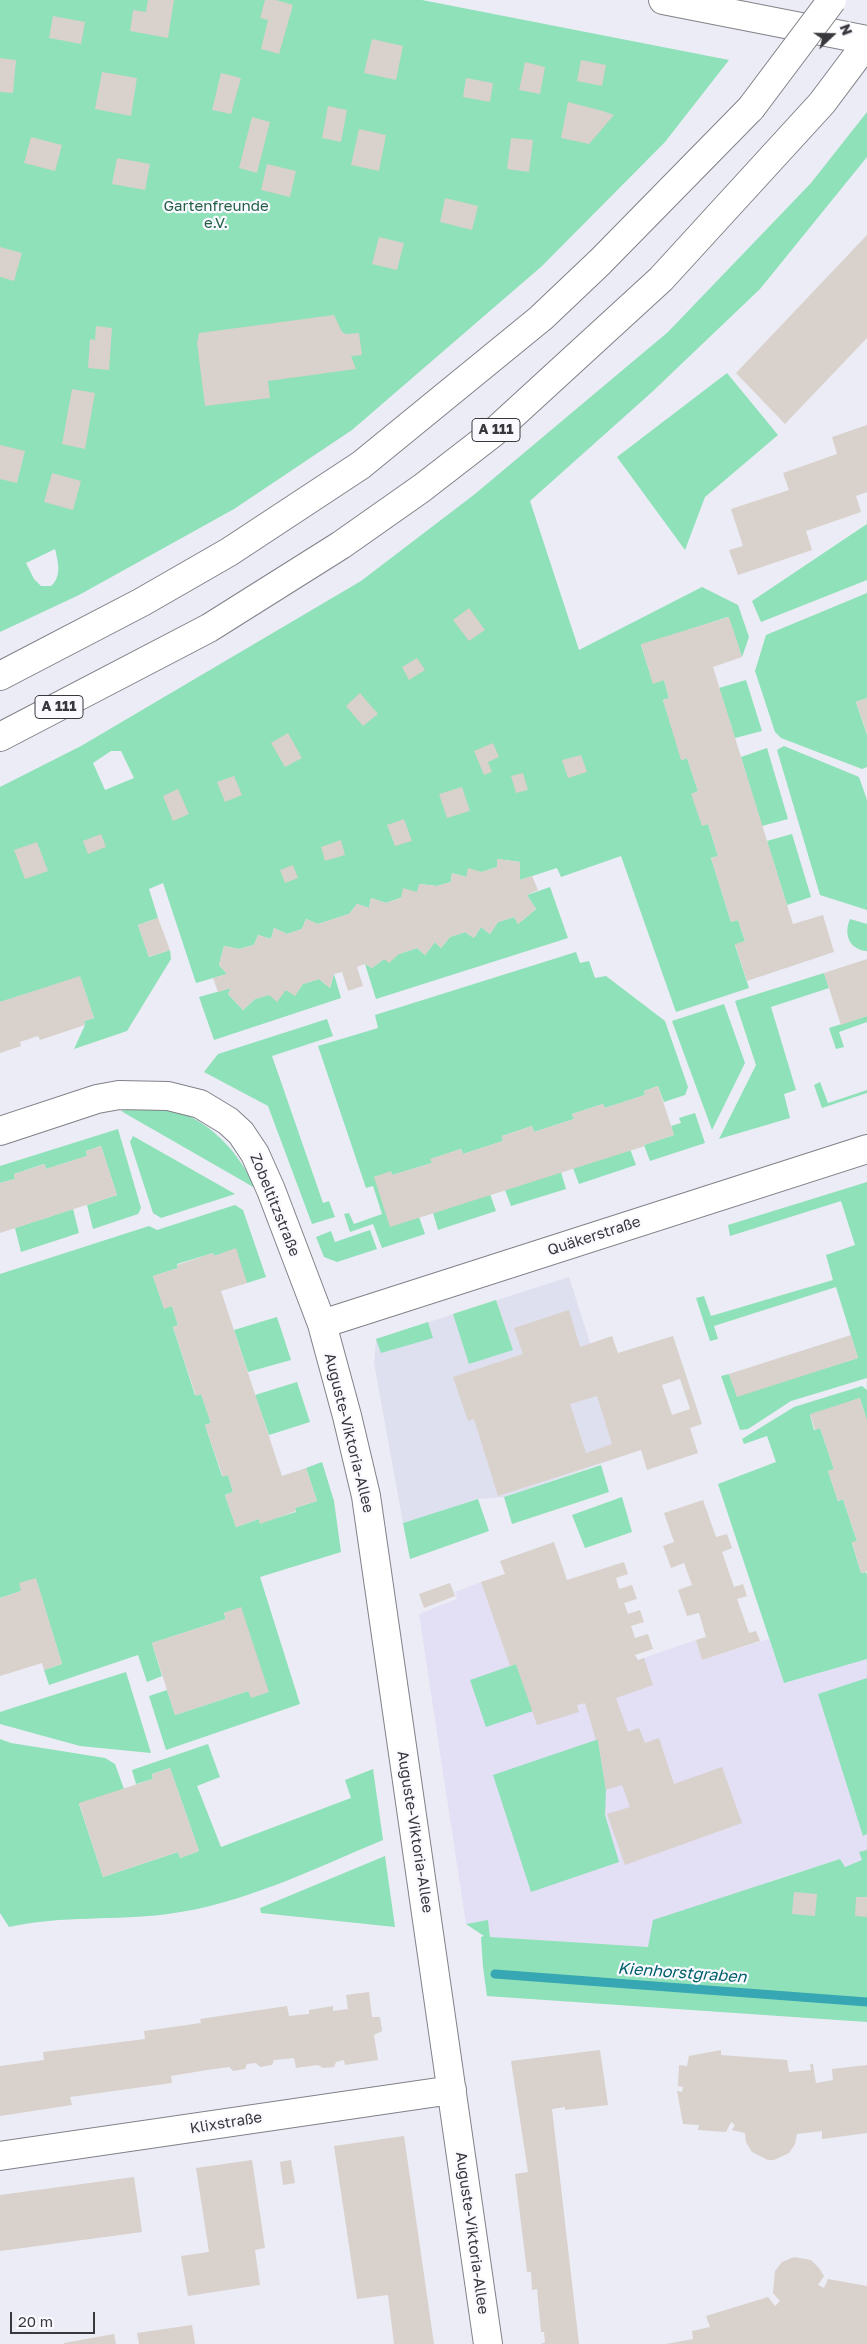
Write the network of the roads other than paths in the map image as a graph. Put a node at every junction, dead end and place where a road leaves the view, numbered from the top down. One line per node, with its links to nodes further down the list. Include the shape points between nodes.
1 (663, 0): 3 (main road)
2 (832, 0): 4 (main road, bridge, via 751,108 600,262 541,318 361,465 228,552 142,602)
3 (867, 41): 5 (main road, A 111, via 822,103 661,279 492,433 341,545 209,628)
4 (0, 676)
5 (0, 737)
6 (0, 1131): 8 (main road, Zobeltitzstraße, via 96,1099 119,1095 183,1098 214,1111 241,1134 255,1154)
7 (867, 1148): 8 (main road, Quäkerstraße)
8 (322, 1324): 9 (main road, Auguste-Viktoria-Allee, via 366,1496)
9 (452, 2090): 10 (main road, Klixstraße); 11 (main road, Auguste-Viktoria-Allee)
10 (0, 2156)
11 (488, 2344)

